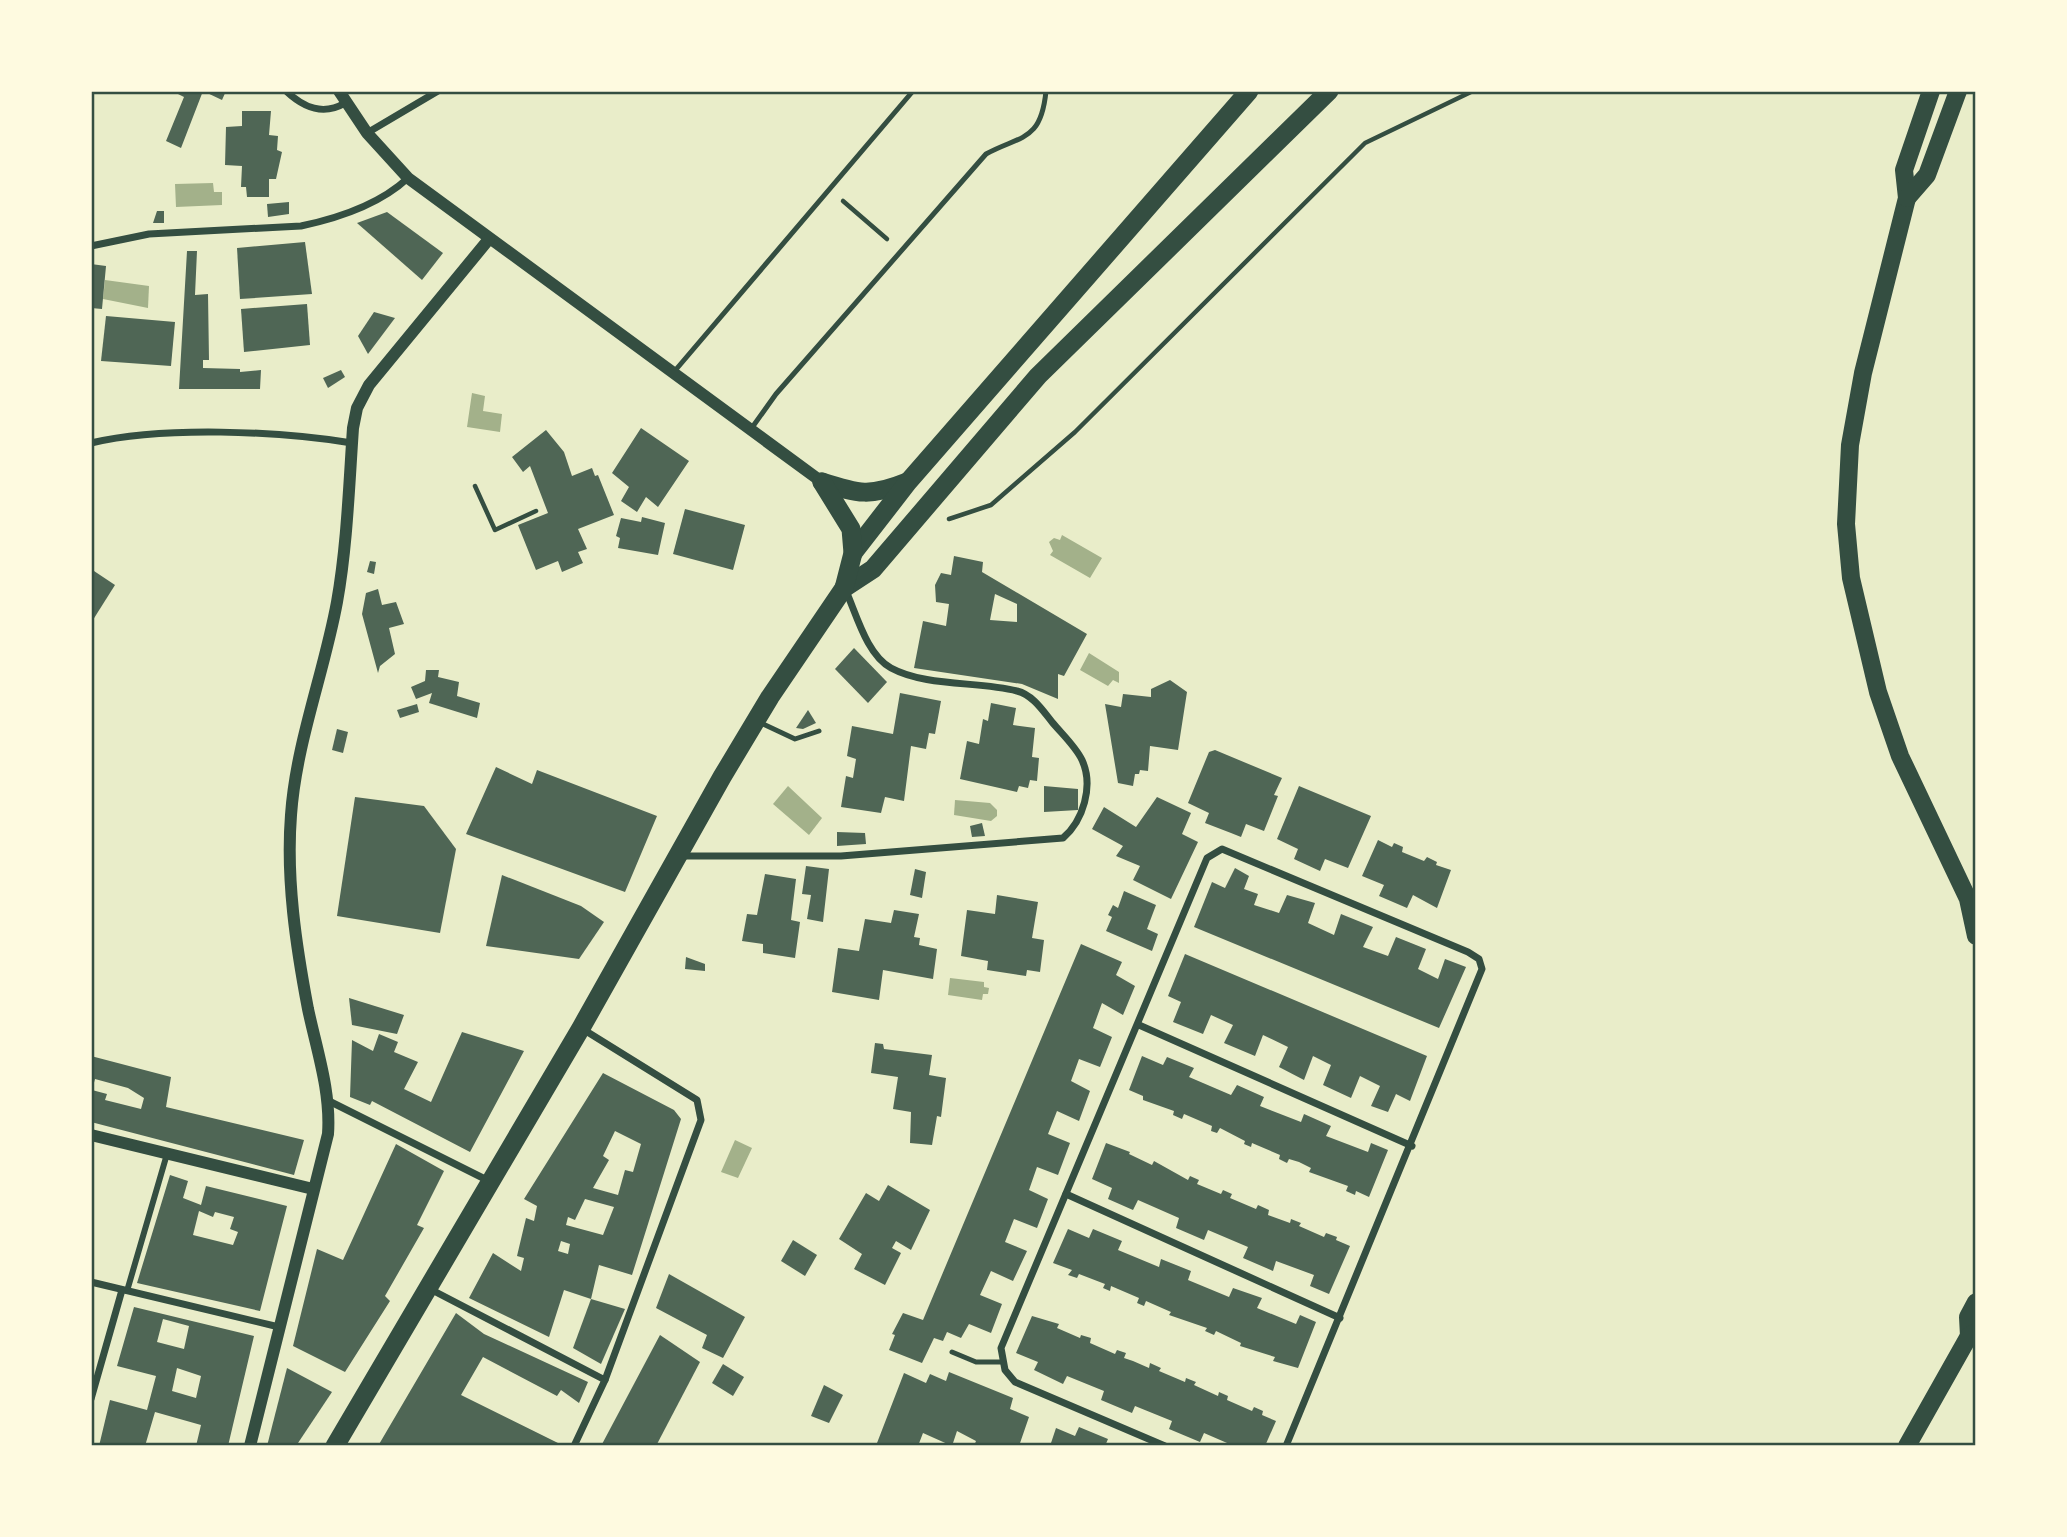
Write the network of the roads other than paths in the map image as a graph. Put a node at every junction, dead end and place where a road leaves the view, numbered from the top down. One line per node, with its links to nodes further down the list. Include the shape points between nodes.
1 (286, 91): 9 (street, via 309,108 335,109)
2 (438, 91): 10 (street)
3 (913, 91): 15 (lane)
4 (1046, 91): 16 (lane, via 1034,128 1022,141 986,154 776,394)
5 (1249, 91): 20 (highway)
6 (1329, 91): 22 (highway, via 1038,376 873,569)
7 (1931, 91): 12 (main road, via 1903,170)
8 (1959, 94): 12 (main road, via 1927,175)
9 (342, 97): 10 (street)
10 (367, 133): 11 (street)
11 (408, 178): 13 (street); 14 (street, via 385,197 312,224 149,234)
12 (1907, 198): 26 (main road, via 1863,373 1850,445 1846,524 1851,578 1878,692 1900,755)
13 (489, 239): 15 (street); 18 (street, via 369,385 357,408)
14 (91, 246)
15 (673, 373): 16 (street)
16 (751, 429): 19 (street)
17 (91, 443): 18 (street, via 211,433)
18 (352, 443): 30 (street, via 337,600 291,814 296,931)
19 (822, 482): 20 (highway, via 876,494); 21 (highway, via 846,517)
20 (908, 482): 21 (highway)
21 (853, 553): 22 (highway)
22 (844, 588): 23 (highway); 25 (street, via 872,648 890,668 1018,691 1035,701 1082,759 1085,796 1079,820 1063,838 1031,843 841,856)
23 (756, 720): 24 (lane, via 795,739); 25 (highway)
24 (819, 731)
25 (679, 856): 29 (highway)
26 (1972, 904): 27 (main road)
27 (1976, 936)
28 (1139, 1025): 32 (street); 32 (street, via 1207,858 1222,849 1468,952 1479,959 1482,974); 36 (street)
29 (581, 1028): 34 (highway); 46 (street, via 697,1100 701,1120)
30 (329, 1101): 34 (street); 35 (street, via 328,1134)
31 (91, 1135): 33 (street)
32 (1412, 1146): 41 (street)
33 (167, 1154): 35 (street); 39 (street)
34 (490, 1181): 38 (highway)
35 (313, 1189): 42 (street)
36 (1066, 1194): 41 (street); 45 (street, via 1002,1348)
37 (91, 1282): 39 (street)
38 (426, 1287): 46 (street); 49 (highway)
39 (125, 1291): 42 (street); 47 (street)
40 (1976, 1302): 43 (main road, via 1968,1317)
41 (1340, 1318): 52 (street)
42 (279, 1327): 48 (street)
43 (1972, 1334): 53 (main road)
44 (952, 1352): 45 (lane, via 976,1362)
45 (1002, 1362): 51 (street, via 1015,1382)
46 (605, 1380): 50 (street)
47 (91, 1399)
48 (250, 1446)
49 (335, 1446)
50 (574, 1446)
51 (1165, 1446)
52 (1286, 1446)
53 (1907, 1446)

